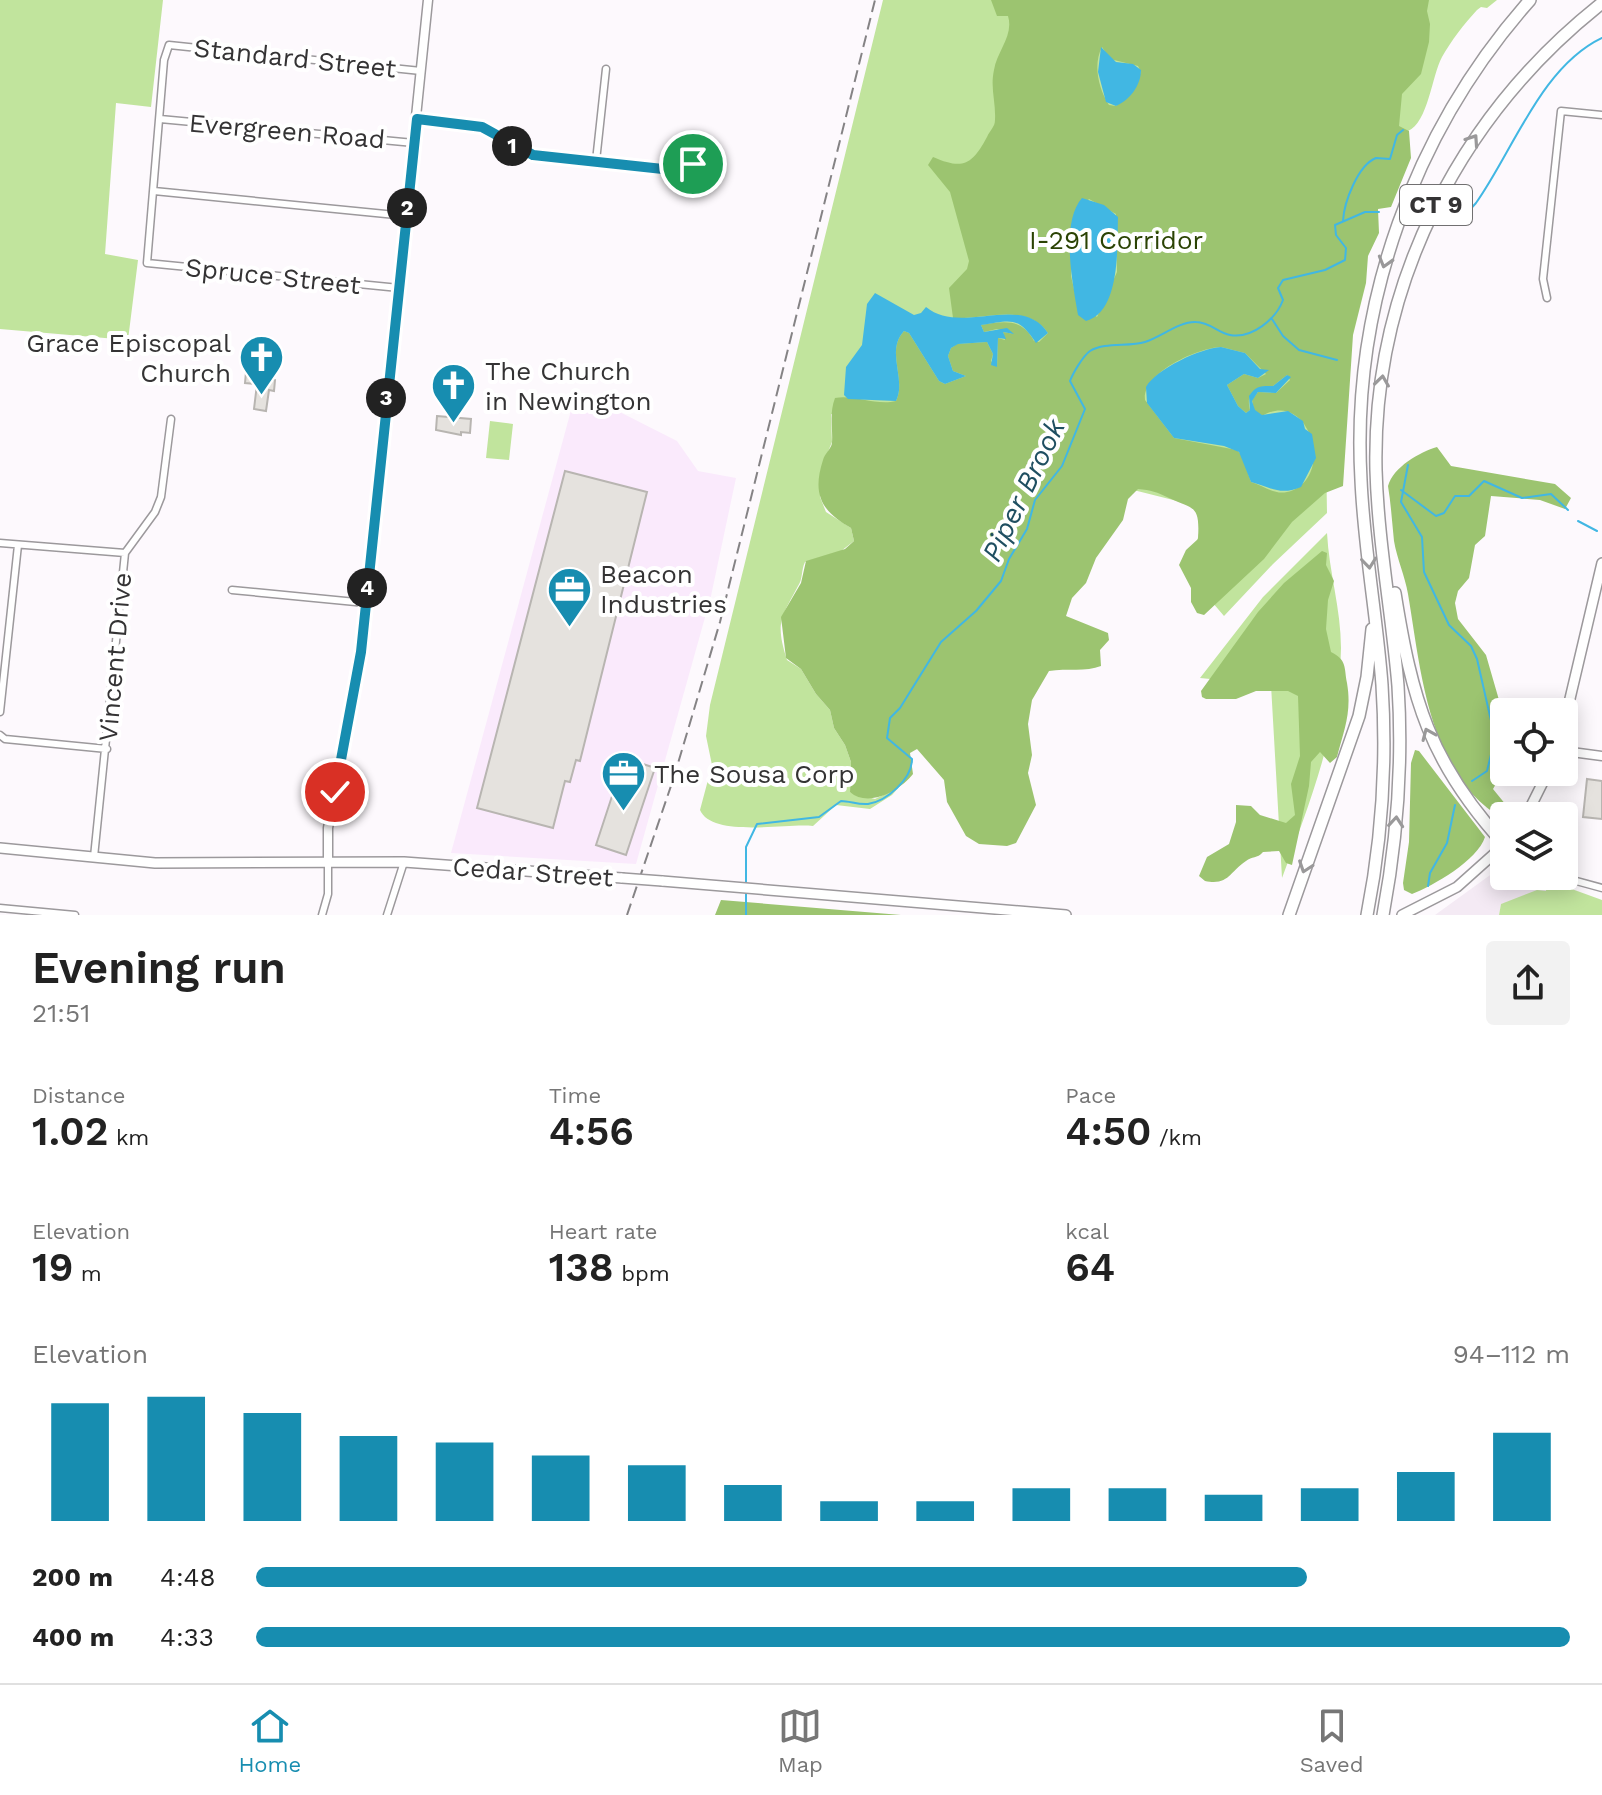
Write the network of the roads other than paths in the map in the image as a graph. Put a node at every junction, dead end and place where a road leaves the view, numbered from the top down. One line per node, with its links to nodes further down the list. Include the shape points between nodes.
1 (428, 0): 5 (street)
2 (1530, 0): 25 (highway, CT 9, one-way to 25, via 1459,95 1423,163 1380,280 1361,405 1360,473)
3 (1602, 3): 17 (highway, CT 9, one-way to 3, via 1379,398 1393,322 1416,249 1441,194 1509,92)
4 (606, 69): 10 (street)
5 (421, 71): 7 (street, Standard Street, via 169,45); 8 (street)
6 (1602, 115): 15 (street, via 1561,111 1543,279)
7 (160, 119): 9 (street, Evergreen Road); 12 (street)
8 (417, 119): 9 (street); 10 (street, via 482,127 533,155)
9 (414, 143): 13 (street)
10 (596, 161): 11 (street)
11 (672, 170)
12 (154, 191): 13 (street); 14 (street, Spruce Street, via 147,263)
13 (406, 216): 14 (street)
14 (399, 288): 24 (street)
15 (1547, 298)
16 (171, 419): 20 (street, Vincent Drive, via 161,497)
17 (1380, 522): 32 (highway, one-way to 17, via 1455,784 1425,726); 48 (highway, CT 9, one-way to 17, via 1397,812 1400,738)
18 (0, 543): 19 (street)
19 (18, 545): 20 (street); 27 (street)
20 (125, 553): 29 (street, Vincent Drive)
21 (1602, 563): 23 (main road)
22 (232, 590): 24 (street)
23 (1598, 590): 26 (main road)
24 (366, 603): 37 (street, via 328,828)
25 (1375, 616): 41 (highway, CT 9, via 1384,774); 47 (highway, one-way to 47, via 1359,716)
26 (1571, 698)
27 (0, 712)
28 (0, 735): 29 (street)
29 (107, 749): 34 (street, Vincent Drive)
30 (1578, 753): 31 (street)
31 (1602, 756)
32 (1490, 827)
33 (0, 848): 34 (main road, Cedar Street)
34 (94, 857): 37 (main road, Cedar Street, via 215,865)
35 (1490, 857): 49 (main road, via 1457,887)
36 (404, 862): 37 (main road, Cedar Street); 45 (street); 46 (main road, Cedar Street, bridge)
37 (328, 863): 44 (street)
38 (1578, 881): 39 (street)
39 (1602, 888)
40 (0, 908): 42 (street)
41 (1368, 910)
42 (66, 915): 43 (street)
43 (75, 915)
44 (322, 915)
45 (387, 915)
46 (1066, 915)
47 (1289, 915)
48 (1383, 915)
49 (1402, 915)

